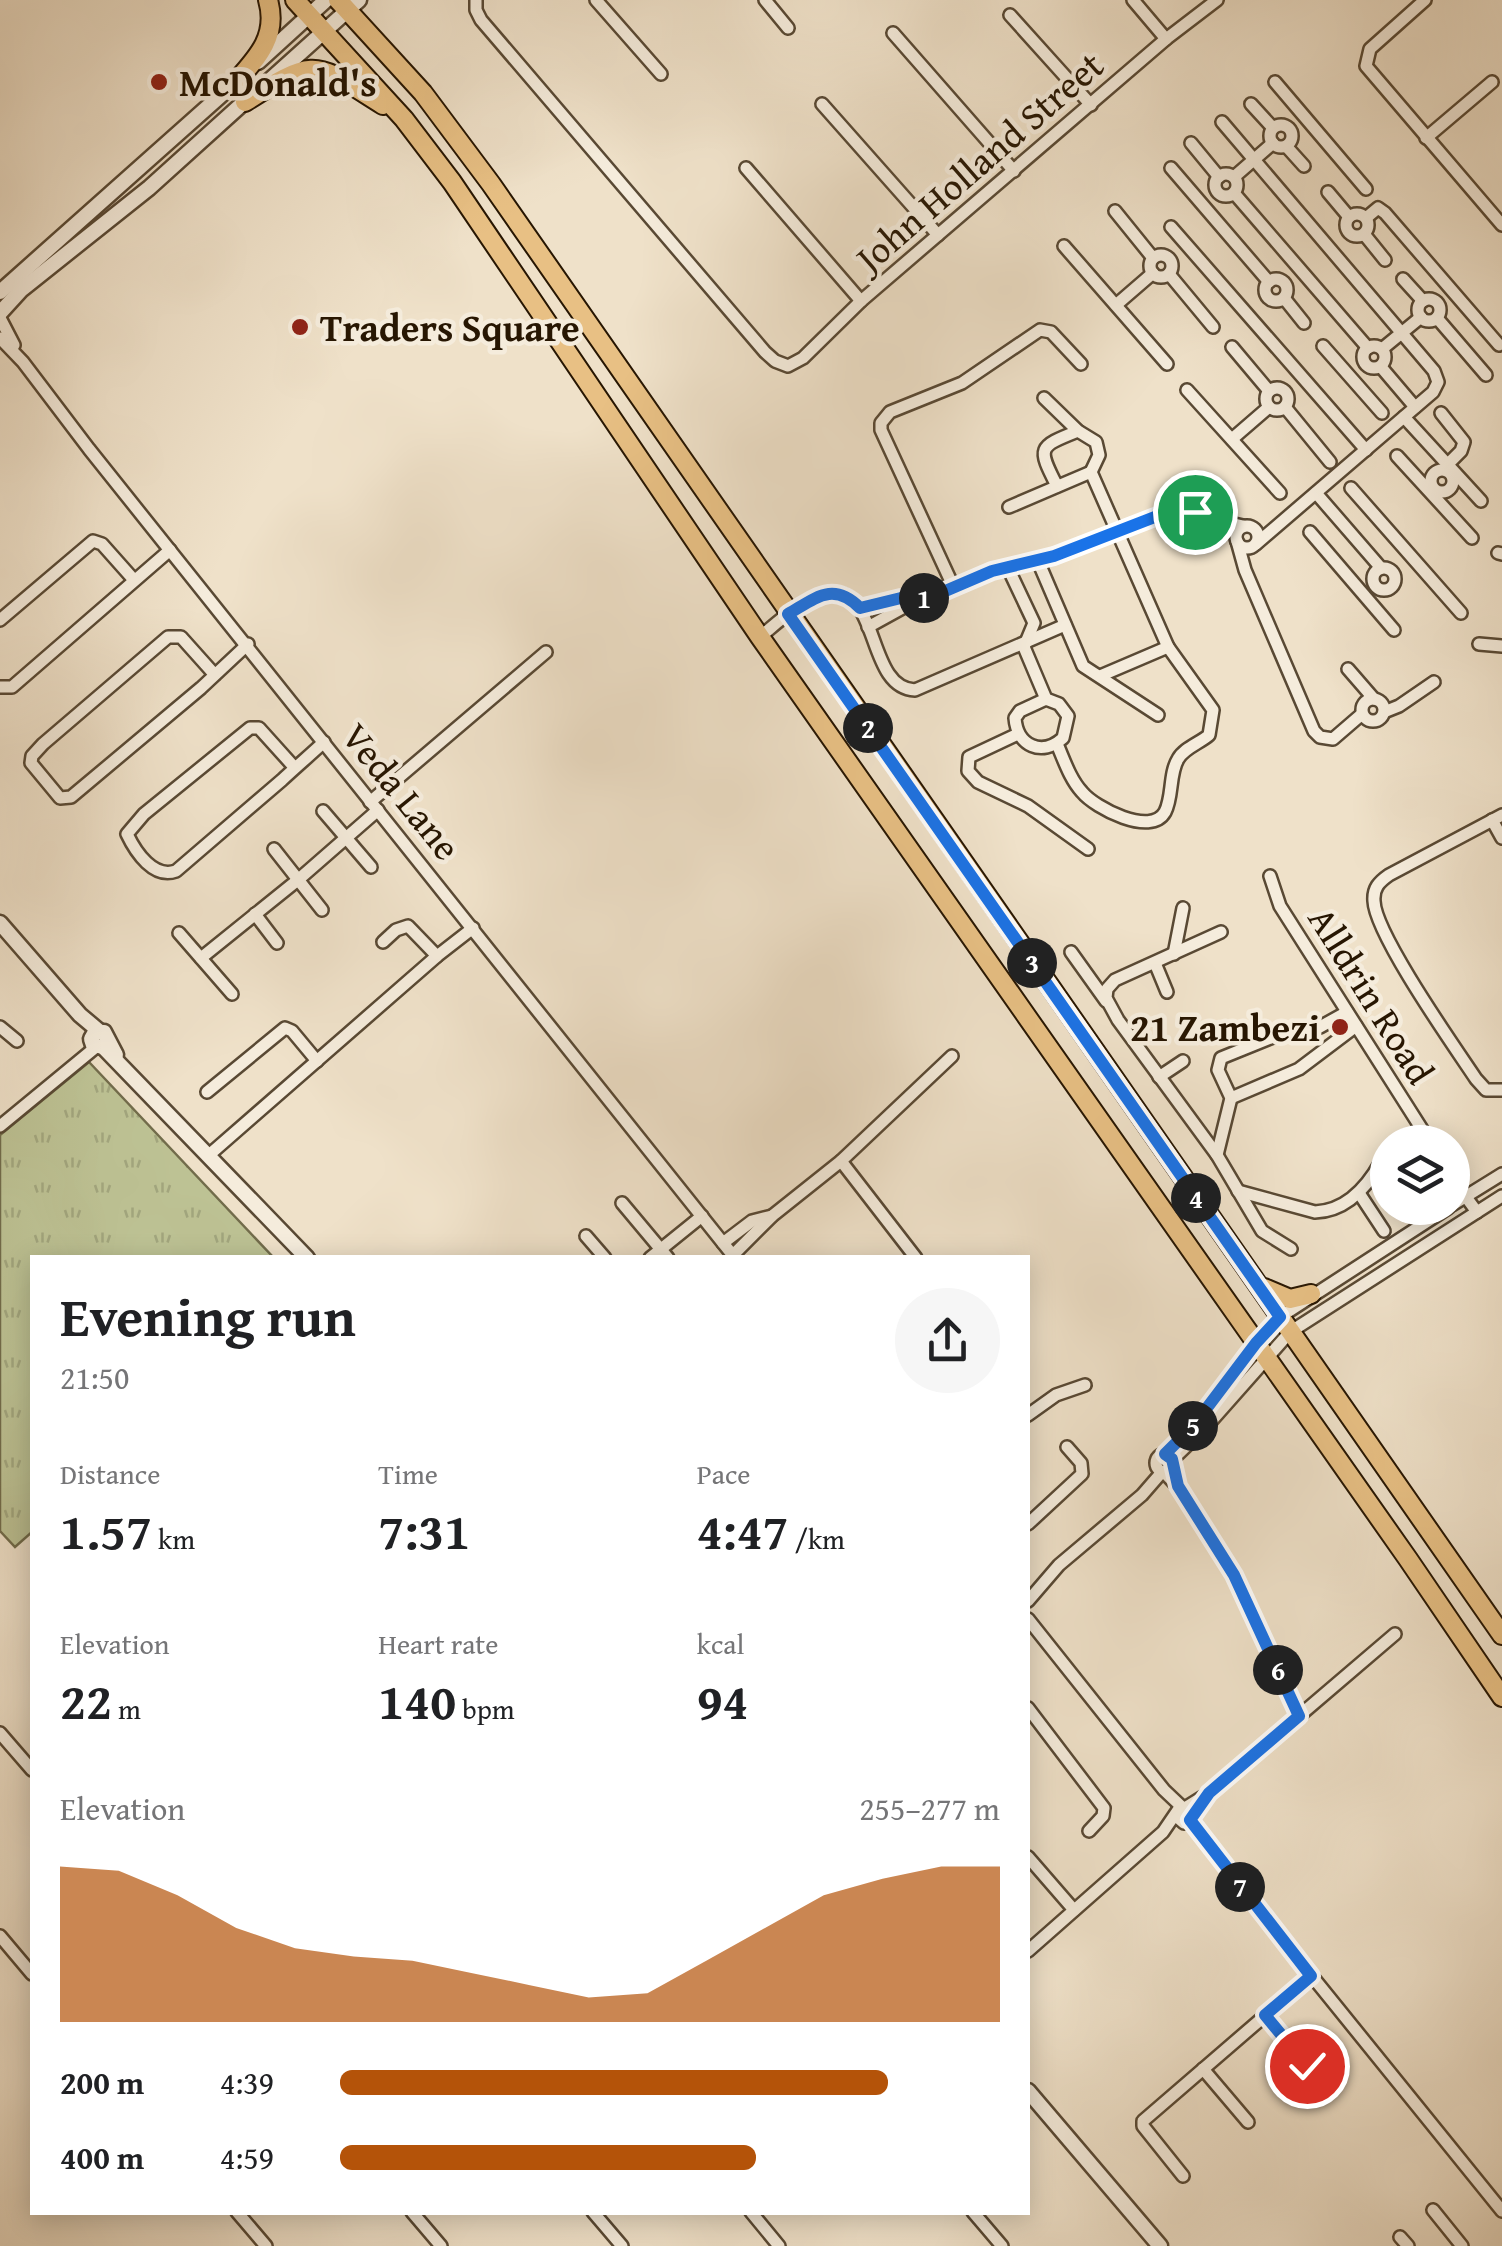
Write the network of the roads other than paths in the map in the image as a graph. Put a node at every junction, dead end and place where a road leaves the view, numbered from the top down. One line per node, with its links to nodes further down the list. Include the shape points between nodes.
1 (268, 0): 20 (main road, via 268,39)
2 (295, 0): 11 (main road)
3 (326, 0): 11 (street)
4 (476, 0): 69 (street, John Holland Street, via 481,20 765,352 782,365 804,358)
5 (596, 0): 17 (street)
6 (765, 0): 13 (street)
7 (1133, 0): 16 (street)
8 (1216, 0): 16 (street, John Holland Street)
9 (1425, 0): 30 (street, via 1366,60 1370,74)
10 (349, 3): 14 (street); 135 (main road, via 432,104)
11 (309, 15): 14 (main road); 20 (street)
12 (1010, 15): 24 (street)
13 (788, 28)
14 (324, 31): 21 (street); 26 (main road)
15 (893, 33): 37 (street)
16 (1166, 39): 24 (street, John Holland Street)
17 (661, 74)
18 (1274, 82): 25 (street)
19 (1492, 82): 30 (street)
20 (231, 87): 65 (street)
21 (245, 102): 26 (main road, via 291,74 317,69 340,76); 73 (street, via 21,290)
22 (822, 104): 52 (street)
23 (1252, 104): 28 (street)
24 (1091, 105): 37 (street, John Holland Street)
25 (1303, 117): 29 (street); 40 (street)
26 (404, 119): 141 (main road)
27 (1222, 122): 33 (street)
28 (1273, 128): 29 (street); 32 (street, via 1270,136)
29 (1291, 130): 32 (street, via 1292,138)
30 (1426, 138): 47 (street)
31 (1191, 143): 38 (street)
32 (1280, 145): 33 (street); 34 (street)
33 (1253, 162): 39 (street); 55 (street)
34 (1304, 166)
35 (746, 168): 69 (street)
36 (1171, 168): 44 (street)
37 (1014, 170): 52 (street, John Holland Street)
38 (1219, 177): 39 (street); 41 (street)
39 (1234, 177): 43 (street)
40 (1366, 189)
41 (1218, 192): 43 (street); 44 (street)
42 (1328, 192): 46 (street)
43 (1234, 193): 59 (street)
44 (1204, 205): 63 (street)
45 (1114, 212): 56 (street)
46 (1349, 217): 48 (street); 50 (street)
47 (1500, 217)
48 (1366, 218): 51 (street); 66 (street, via 1378,208 1385,213)
49 (1172, 228): 53 (street)
50 (1348, 233): 51 (street); 55 (street)
51 (1364, 234): 58 (street)
52 (938, 235): 69 (street, John Holland Street)
53 (1186, 243): 57 (street); 74 (street)
54 (1064, 246): 71 (street)
55 (1329, 249): 78 (street)
56 (1153, 258): 57 (street); 60 (street)
57 (1169, 259): 61 (street)
58 (1386, 260)
59 (1299, 269): 64 (street); 83 (street)
60 (1152, 273): 61 (street); 71 (street)
61 (1169, 274): 77 (street)
62 (1403, 279): 70 (street)
63 (1269, 282): 64 (street); 67 (street)
64 (1284, 282): 68 (street)
65 (0, 292)
66 (1453, 292): 72 (street); 80 (street)
67 (1268, 297): 68 (street); 74 (street)
68 (1284, 298): 76 (street)
69 (861, 300)
70 (1423, 301): 72 (street, via 1430,299); 75 (street)
71 (1116, 305): 86 (street)
72 (1438, 311): 75 (street, via 1427,321); 89 (street)
73 (0, 316): 84 (street)
74 (1248, 316): 90 (street)
75 (1421, 317): 78 (street)
76 (1304, 323)
77 (1213, 327)
78 (1401, 334): 83 (street); 97 (street, via 1438,377 1434,392)
79 (0, 338): 84 (street)
80 (1499, 345)
81 (1324, 346): 91 (street)
82 (1232, 348): 94 (street)
83 (1375, 349): 87 (street, via 1363,358); 88 (street, via 1385,359)
84 (23, 362): 123 (street, Veda Lane)
85 (1081, 364): 131 (street, via 1051,332 1040,330 962,383 890,412 880,423)
86 (1167, 364)
87 (1366, 365): 88 (street); 91 (street)
88 (1380, 366): 97 (street)
89 (1486, 375)
90 (1301, 376): 93 (street); 104 (street)
91 (1351, 376): 99 (street)
92 (1188, 390): 103 (street)
93 (1284, 391): 94 (street); 98 (street)
94 (1269, 392): 96 (street)
95 (1044, 398): 102 (street)
96 (1268, 406): 98 (street); 103 (street)
97 (1416, 406): 101 (street)
98 (1285, 407): 106 (street)
99 (1382, 413)
100 (1441, 413): 108 (street, via 1464,442)
101 (1404, 416): 104 (street); 108 (street)
102 (1078, 431): 107 (street, via 1099,449); 109 (street, via 1042,450)
103 (1232, 440): 112 (street)
104 (1366, 450): 113 (street)
105 (1397, 456): 111 (street)
106 (1330, 462)
107 (1091, 472): 109 (street); 116 (street)
108 (1453, 475): 111 (street, via 1446,491); 114 (street)
109 (1057, 486): 115 (street)
110 (1352, 488): 124 (street)
111 (1431, 490): 121 (street)
112 (1280, 493)
113 (1316, 493): 118 (street); 128 (street)
114 (1481, 501)
115 (1009, 507)
116 (1117, 530): 120 (street, via 1173,510 1225,520); 125 (street); 145 (street)
117 (1257, 530): 118 (street); 120 (street); 122 (street)
118 (1274, 530): 122 (street)
119 (1310, 532): 132 (street)
120 (1239, 534): 122 (street, via 1242,547); 126 (street)
121 (1472, 538)
122 (1254, 546): 126 (street)
123 (170, 550): 129 (street); 143 (street, Veda Lane)
124 (1408, 553): 128 (street); 136 (street)
125 (1038, 561): 127 (street); 138 (street)
126 (1242, 562): 156 (street, via 1314,731 1333,739)
127 (1008, 568): 131 (street); 142 (street, via 1034,623)
128 (1386, 569): 130 (street, via 1374,576); 130 (street, via 1395,577 1392,587)
129 (134, 580): 137 (street, via 93,541); 152 (street, via 12,687)
130 (1376, 586): 132 (street)
131 (954, 588): 133 (street)
132 (1365, 596): 140 (street)
133 (918, 600): 134 (street); 139 (street)
134 (860, 608): 135 (street, via 850,597 828,593); 139 (street)
135 (788, 614): 141 (street); 230 (main road)
136 (1461, 614)
137 (0, 620)
138 (1065, 624): 142 (street); 150 (street, via 1083,666)
139 (868, 626): 142 (street, via 892,679 908,690)
140 (1394, 630)
141 (760, 636): 233 (main road)
142 (1028, 640): 153 (street, via 1026,657)
143 (248, 644): 149 (street); 159 (street, Veda Lane)
144 (1479, 644): 146 (street)
145 (1168, 646): 150 (street); 160 (street, via 1213,710 1209,735 1177,760 1158,819 1133,821 1087,798)
146 (1502, 646)
147 (546, 652): 162 (street)
148 (1348, 669): 154 (street)
149 (214, 675): 149 (street, via 71,797 53,792 31,762 43,744 168,637 181,637)
150 (1100, 676): 157 (street)
151 (1434, 682): 155 (street)
152 (0, 687)
153 (1046, 699): 158 (street, via 1016,715); 160 (street, via 1068,716)
154 (1374, 699): 155 (street); 156 (street)
155 (1384, 712): 156 (street, via 1374,721)
156 (1362, 714)
157 (1158, 715)
158 (1018, 734): 160 (street, via 1034,748); 168 (street, via 969,757 968,771)
159 (324, 742): 161 (street); 162 (street, Veda Lane)
160 (1057, 744)
161 (295, 768): 161 (street, via 170,874 159,873 127,834 250,728 266,733)
162 (374, 806): 165 (street); 176 (street, Veda Lane)
163 (324, 812): 165 (street)
164 (1497, 818): 166 (street); 198 (street, via 1389,875 1375,890 1374,905 1381,928 1481,1086)
165 (346, 838): 169 (street); 171 (street)
166 (1502, 838)
167 (274, 849): 171 (street)
168 (1088, 849)
169 (371, 867)
170 (1270, 876): 189 (street, Alldrin Road, via 1280,906)
171 (299, 879): 173 (street); 174 (street)
172 (1183, 908): 182 (street)
173 (322, 910)
174 (255, 914): 180 (street); 184 (street)
175 (0, 923): 193 (street)
176 (473, 928): 183 (street); 217 (street, Veda Lane)
177 (1222, 932): 182 (street)
178 (179, 934): 184 (street)
179 (383, 942): 183 (street, via 408,926)
180 (277, 943)
181 (1071, 952): 188 (street)
182 (1174, 954): 185 (street)
183 (436, 956): 195 (street)
184 (200, 958): 187 (street)
185 (1155, 963): 186 (street); 188 (street, via 1110,985)
186 (1168, 992)
187 (232, 994)
188 (1110, 1005): 197 (street)
189 (1347, 1012): 190 (street, Alldrin Road); 200 (street, via 1221,1058 1218,1070)
190 (1356, 1026): 200 (street, via 1299,1069); 201 (street, Alldrin Road)
191 (0, 1028): 192 (street)
192 (17, 1040)
193 (98, 1041): 202 (street); 205 (street)
194 (952, 1056): 207 (street)
195 (317, 1061): 199 (street, via 285,1028); 205 (street)
196 (1183, 1062): 197 (street)
197 (1159, 1077): 204 (street)
198 (1502, 1090)
199 (207, 1092)
200 (1230, 1098): 203 (street)
201 (1419, 1125)
202 (0, 1126)
203 (1226, 1127): 204 (street); 206 (street)
204 (1202, 1134): 206 (street)
205 (209, 1154): 225 (street)
206 (1217, 1155): 210 (street)
207 (841, 1161): 218 (street); 229 (street)
208 (1502, 1174): 212 (street)
209 (1370, 1181): 211 (street)
210 (1238, 1191): 211 (street, via 1318,1212); 223 (street, via 1262,1231)
211 (1360, 1193): 220 (street)
212 (1470, 1194)
213 (1502, 1196): 216 (street)
214 (622, 1203): 224 (street)
215 (1470, 1203): 216 (street)
216 (1478, 1212): 232 (street)
217 (702, 1216): 222 (street, Veda Lane); 224 (street)
218 (772, 1216): 222 (street); 228 (street)
219 (1420, 1225): 231 (street)
220 (1384, 1231)
221 (586, 1236): 226 (street)
222 (724, 1243): 227 (street, Veda Lane)
223 (1292, 1249)
224 (664, 1253)
225 (304, 1255)
226 (603, 1255)
227 (733, 1255)
228 (735, 1255)
229 (914, 1255)
230 (1249, 1274): 231 (main road, via 1283,1298); 232 (main road)
231 (1312, 1294): 232 (street)
232 (1285, 1324): 233 (street); 242 (main road)
233 (1260, 1350): 237 (street, via 1206,1427); 243 (main road)
234 (1085, 1385): 235 (street, via 1056,1394)
235 (1030, 1414)
236 (1067, 1447): 238 (street, via 1082,1474)
237 (1164, 1467): 239 (street); 244 (street, via 1234,1575)
238 (1030, 1522)
239 (1030, 1599)
240 (1030, 1622): 248 (street)
241 (1395, 1634): 244 (street)
242 (1502, 1635)
243 (1502, 1697)
244 (1299, 1716): 248 (street)
245 (1032, 1725): 249 (street, via 1104,1808)
246 (0, 1733): 247 (street)
247 (30, 1768)
248 (1183, 1816): 251 (street); 255 (street)
249 (1089, 1831)
250 (1030, 1858): 251 (street)
251 (1074, 1910): 253 (street)
252 (0, 1936): 254 (street)
253 (1030, 1948)
254 (30, 1972)
255 (1311, 1976): 256 (street); 263 (street)
256 (1265, 2015): 257 (street); 258 (street)
257 (1307, 2066)
258 (1203, 2068): 260 (street); 261 (street, via 1142,2122)
259 (1030, 2093): 274 (street)
260 (1248, 2122)
261 (1183, 2176)
262 (1433, 2210): 275 (street)
263 (1502, 2211)
264 (240, 2215): 269 (street)
265 (415, 2215): 270 (street)
266 (596, 2215): 271 (street)
267 (754, 2215): 272 (street)
268 (976, 2215): 273 (street)
269 (266, 2246)
270 (441, 2246)
271 (622, 2246)
272 (780, 2246)
273 (1002, 2246)
274 (1160, 2246)
275 (1462, 2246)

